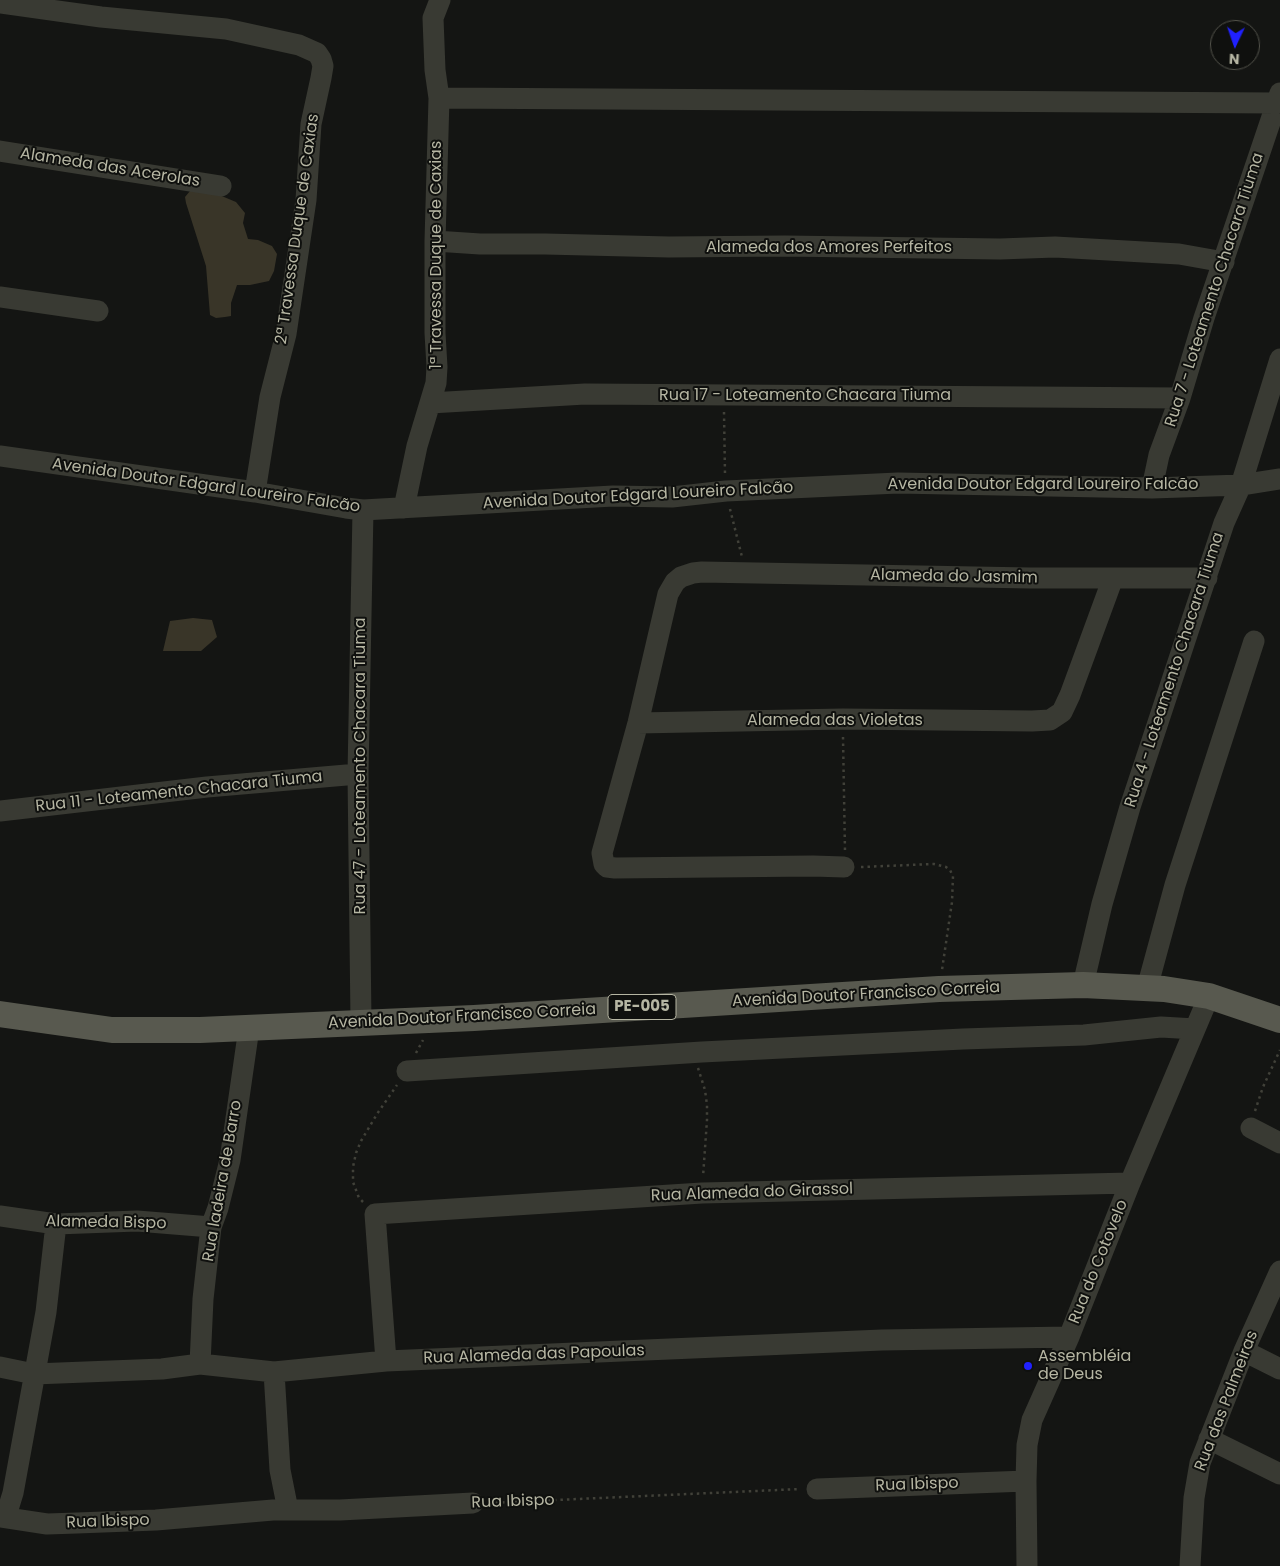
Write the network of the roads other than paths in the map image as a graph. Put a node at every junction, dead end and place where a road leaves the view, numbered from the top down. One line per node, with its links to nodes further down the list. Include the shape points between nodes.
1 (440, 0): 3 (street, 1ª Travessa Duque de Caxias, via 433,18)
2 (0, 3): 18 (street, 2ª Travessa Duque de Caxias, via 226,29 291,42 317,53 321,59 323,66 311,124 306,200 286,334 270,397)
3 (439, 98): 4 (street); 7 (street, 1ª Travessa Duque de Caxias)
4 (1278, 98): 8 (street, Rua 7 - Loteamento Chacara Tiuma)
5 (0, 151): 6 (street, Alameda das Acerolas)
6 (221, 186)
7 (435, 241): 8 (street, Alameda dos Amores Perfeitos, via 669,247 1055,247 1179,254); 13 (street, 1ª Travessa Duque de Caxias, via 437,367)
8 (1224, 262): 12 (street, Rua 7 - Loteamento Chacara Tiuma)
9 (0, 297): 10 (street)
10 (98, 311)
11 (1280, 359): 16 (street, Rua 4 - Loteamento Chacara Tiuma)
12 (1180, 398): 13 (street, Rua 17 - Loteamento Chacara Tiuma, via 585,394); 17 (street, Rua 7 - Loteamento Chacara Tiuma, via 1159,455)
13 (430, 403): 19 (street, 1ª Travessa Duque de Caxias)
14 (0, 456): 18 (street, Avenida Doutor Edgard Loureiro Falcão)
15 (1280, 479): 16 (street, Avenida Doutor Edgard Loureiro Falcão)
16 (1241, 485): 17 (street, Avenida Doutor Edgard Loureiro Falcão); 22 (street, Rua 4 - Loteamento Chacara Tiuma, via 1224,523)
17 (1152, 488): 19 (street, Avenida Doutor Edgard Loureiro Falcão, via 898,483 726,491 672,497 613,496)
18 (255, 492): 20 (street, Avenida Doutor Edgard Loureiro Falcão)
19 (404, 508): 20 (street, Avenida Doutor Edgard Loureiro Falcão)
20 (364, 510): 25 (street, Rua 47 - Loteamento Chacara Tiuma)
21 (1113, 578): 22 (street, Alameda do Jasmim); 24 (street, Alameda das Violetas, via 1062,712 1050,720 843,719); 24 (street, Alameda do Jasmim, via 693,573 681,577 668,594)
22 (1207, 578): 28 (street, Rua 4 - Loteamento Chacara Tiuma, via 1130,807)
23 (1254, 641): 29 (street, via 1175,885)
24 (638, 723): 27 (street, Alameda do Jasmim, via 602,853 607,867)
25 (358, 774): 26 (street, Rua 11 - Loteamento Chacara Tiuma); 33 (street, Rua 47 - Loteamento Chacara Tiuma)
26 (0, 810)
27 (844, 867)
28 (1083, 985): 29 (main road, Avenida Doutor Francisco Correia / PE-005); 33 (main road, Avenida Doutor Francisco Correia / PE-005, via 939,989 474,1018)
29 (1147, 988): 30 (main road, Avenida Doutor Francisco Correia / PE-005)
30 (1209, 996): 32 (main road, Avenida Doutor Francisco Correia / PE-005); 35 (street, Rua do Cotovelo)
31 (0, 1014): 34 (main road, Avenida Doutor Francisco Correia / PE-005, via 112,1030)
32 (1280, 1020)
33 (362, 1021): 34 (main road, Avenida Doutor Francisco Correia / PE-005)
34 (249, 1028): 42 (street, Rua ladeira de Barro, via 230,1160)
35 (1195, 1029): 36 (street, via 1160,1027 1084,1035 691,1052); 39 (street, Rua do Cotovelo)
36 (407, 1071)
37 (1252, 1128): 38 (street)
38 (1280, 1143)
39 (1130, 1183): 45 (street, Rua do Cotovelo); 47 (street, Rua Alameda do Girassol, via 702,1193 375,1214)
40 (0, 1216): 41 (street, Alameda Bispo)
41 (56, 1224): 42 (street, Alameda Bispo, via 137,1221); 52 (street, via 46,1312)
42 (211, 1227): 48 (street, Rua ladeira de Barro)
43 (1280, 1271): 44 (street, Rua das Palmeiras)
44 (1273, 1307): 46 (street, Rua das Palmeiras)
45 (1069, 1337): 47 (street, Rua Alameda das Papoulas, via 882,1340); 55 (street, Rua do Cotovelo, via 1032,1420)
46 (1244, 1351): 50 (street); 53 (street, Rua das Palmeiras)
47 (386, 1361): 51 (street, Rua Alameda das Papoulas)
48 (200, 1364): 51 (street, Rua Alameda das Papoulas); 52 (street, Rua Alameda das Papoulas, via 162,1369)
49 (0, 1367): 52 (street, Rua Alameda das Papoulas)
50 (1280, 1369)
51 (274, 1372): 58 (street, via 280,1470)
52 (34, 1374): 59 (street, via 13,1493)
53 (1209, 1439): 54 (street); 61 (street, Rua das Palmeiras, via 1200,1463 1194,1498)
54 (1280, 1474)
55 (1026, 1481): 56 (street, Rua Ibispo); 60 (street, Rua do Cotovelo)
56 (817, 1488)
57 (473, 1503): 58 (street, Rua Ibispo)
58 (288, 1510): 59 (street, Rua Ibispo, via 77,1524 46,1524)
59 (2, 1517)
60 (1027, 1566)
61 (1190, 1566)

